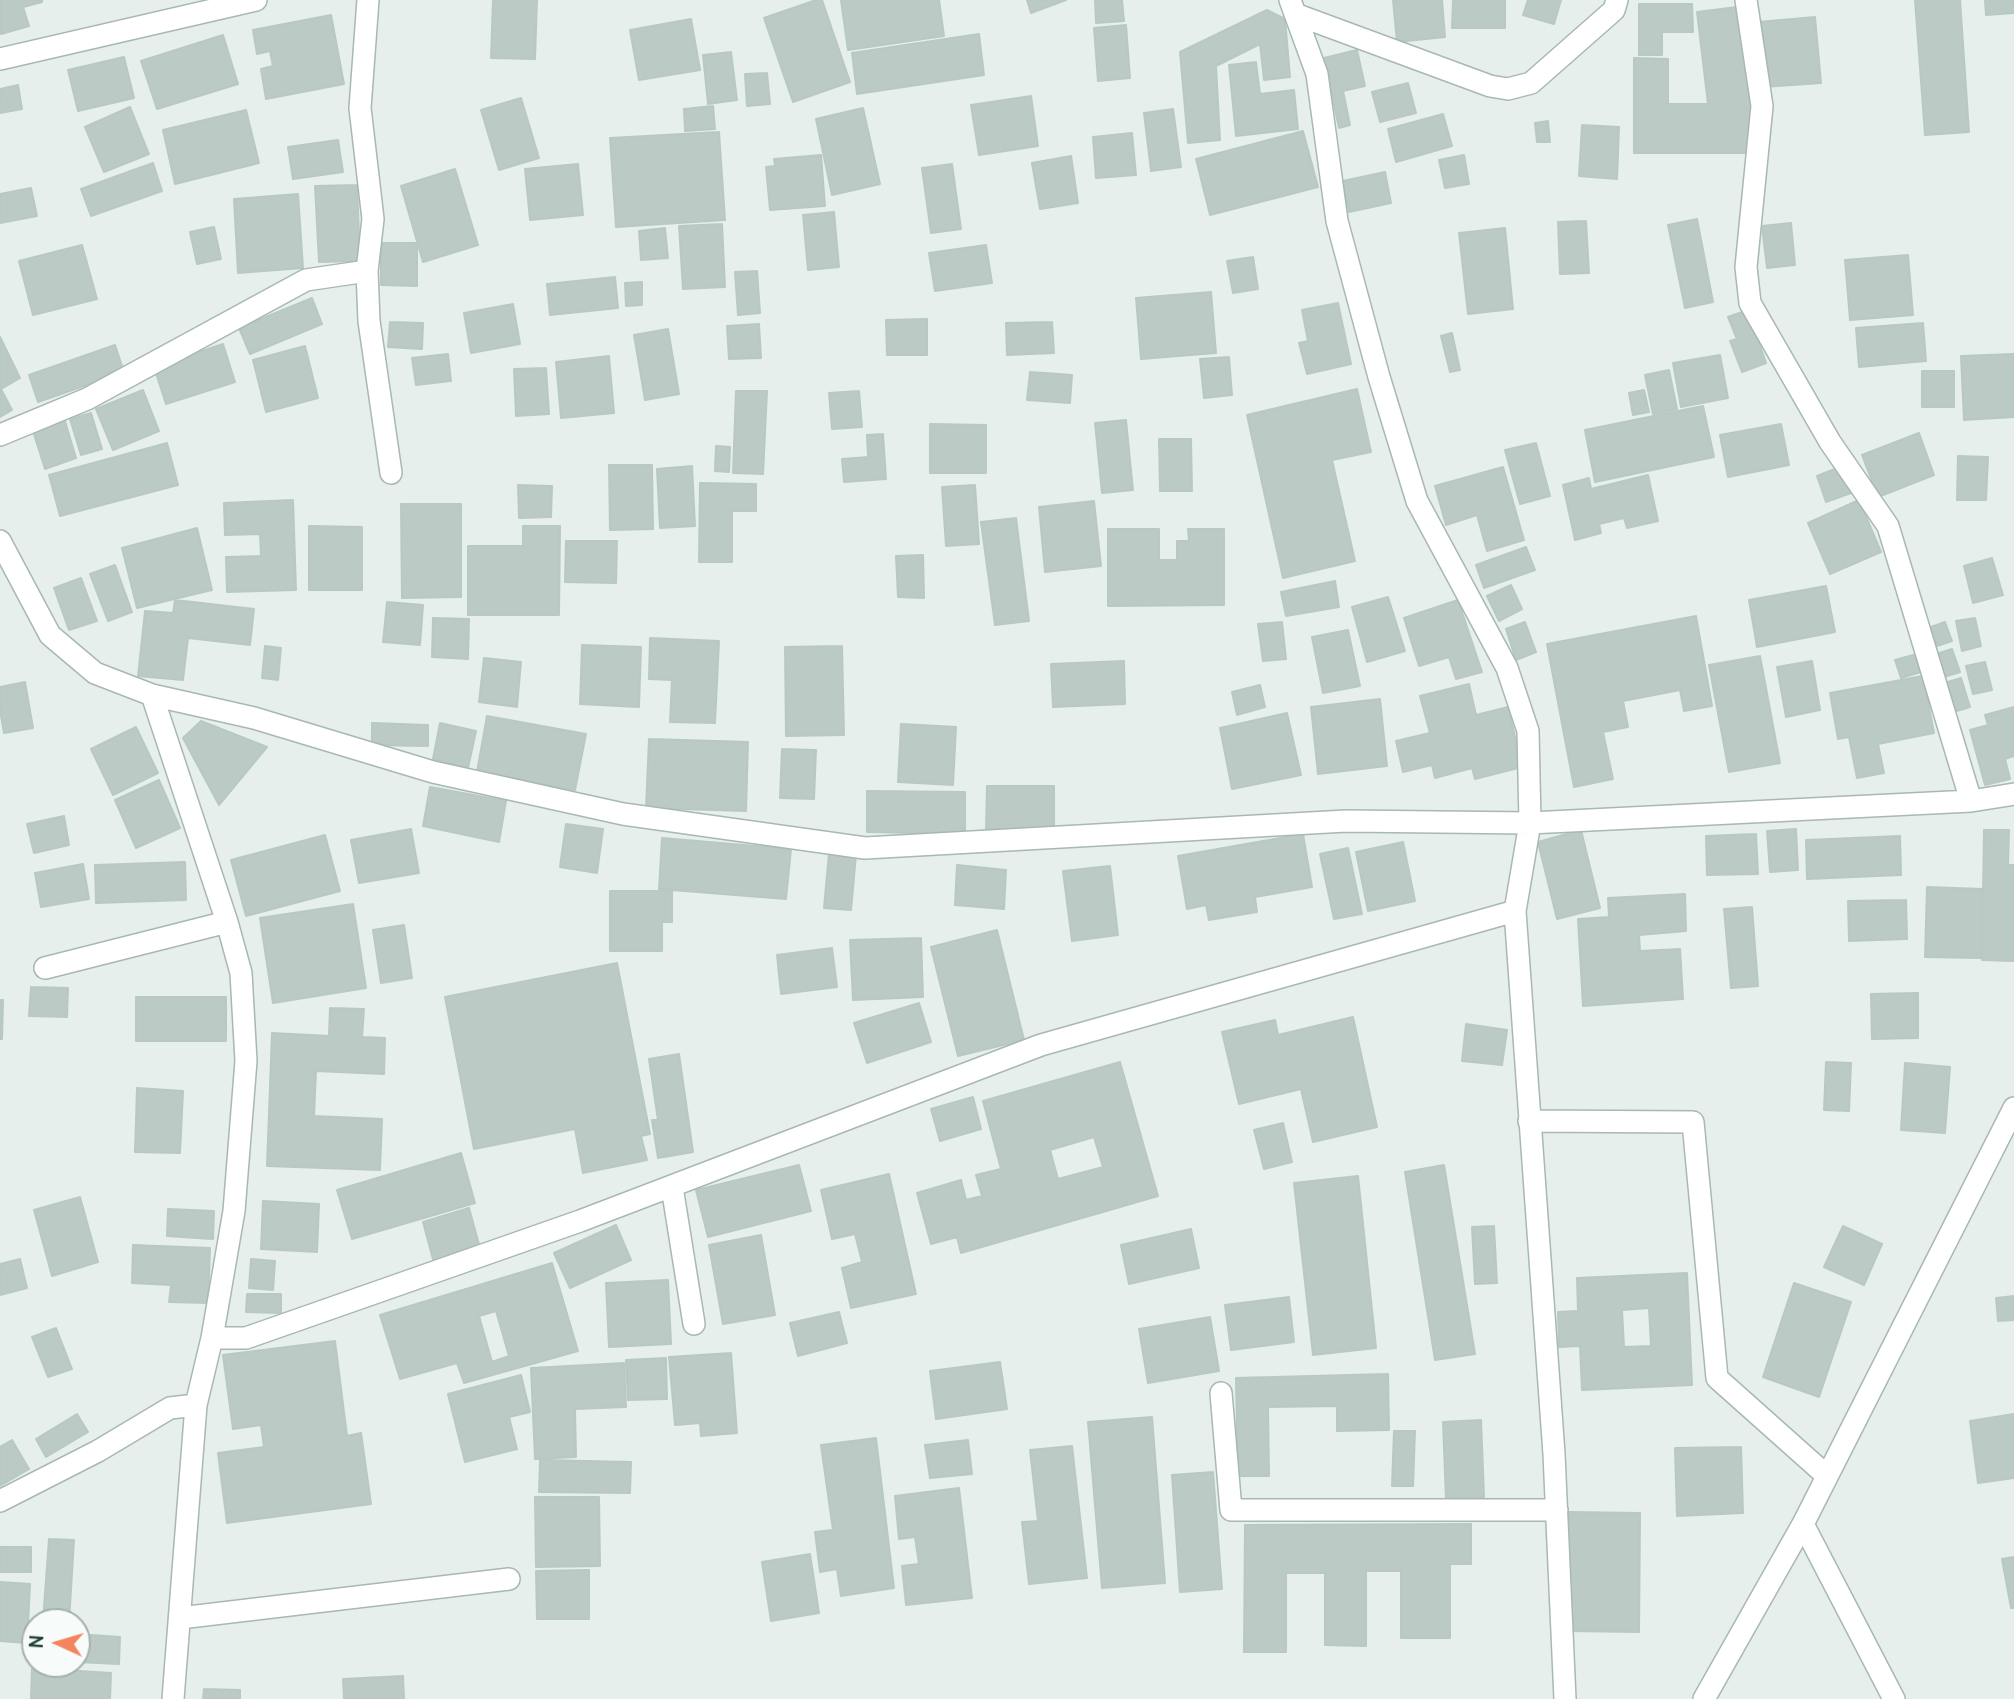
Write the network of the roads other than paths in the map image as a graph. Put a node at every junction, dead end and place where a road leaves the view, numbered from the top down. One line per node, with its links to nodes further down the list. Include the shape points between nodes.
1 (256, 0): 6 (street)
2 (368, 0): 7 (street, via 360,108 373,219)
3 (1617, 0): 5 (street, via 1614,10 1531,83 1508,89 1490,86)
4 (1746, 0): 13 (street, via 1762,106 1746,267 1750,303 1830,442 1888,527)
5 (1293, 7): 14 (street, via 1317,74 1337,221 1417,501 1507,668 1528,731)
6 (0, 59)
7 (368, 271): 8 (street, via 306,280 87,399); 9 (street, via 369,321)
8 (0, 435)
9 (391, 473)
10 (0, 541): 11 (street, via 50,635 95,673)
11 (152, 695): 14 (street, via 254,718 433,772 623,814 865,848 1346,821); 16 (street)
12 (2014, 794): 13 (street)
13 (1971, 801): 14 (street)
14 (1530, 823): 15 (street)
15 (1515, 911): 19 (street); 20 (street, via 1041,1045)
16 (228, 922): 17 (street); 22 (street, via 241,973 246,1061 234,1211)
17 (46, 968)
18 (2014, 1108): 25 (street)
19 (1529, 1121): 25 (street, via 1693,1122 1717,1378); 27 (street)
20 (672, 1186): 21 (street); 22 (street, via 246,1338)
21 (694, 1324)
22 (212, 1338): 24 (street)
23 (1221, 1393): 27 (street, via 1231,1510)
24 (196, 1405): 26 (street, via 170,1408); 30 (street)
25 (1827, 1476): 28 (street)
26 (0, 1501)
27 (1556, 1510): 32 (street)
28 (1803, 1524): 33 (street); 34 (street)
29 (509, 1579): 30 (street)
30 (180, 1618): 31 (street)
31 (173, 1699)
32 (1565, 1699)
33 (1704, 1699)
34 (1894, 1699)

